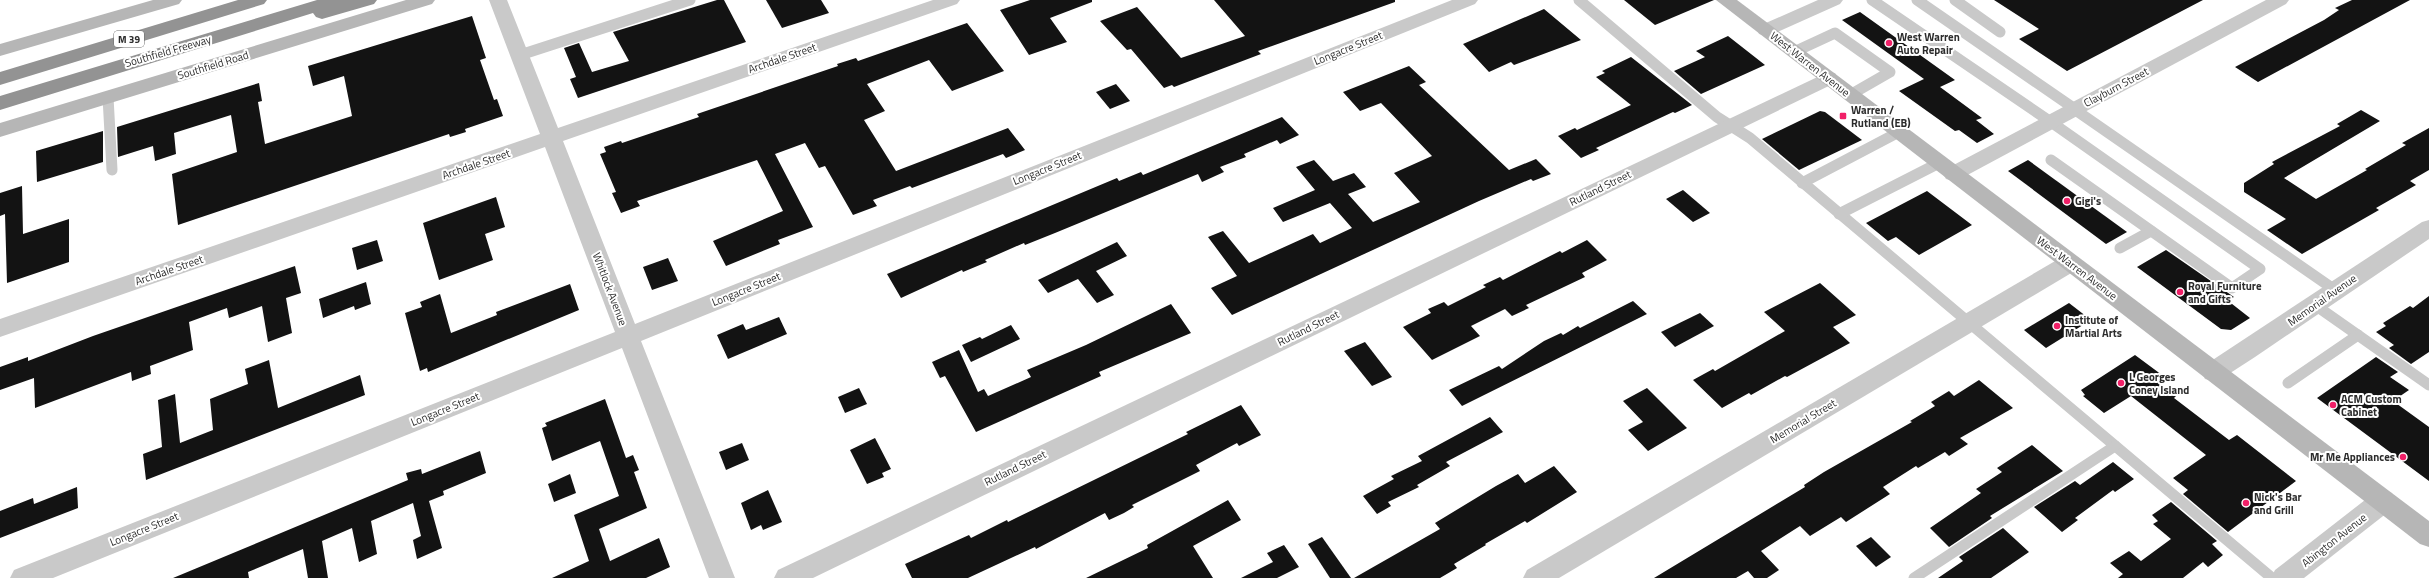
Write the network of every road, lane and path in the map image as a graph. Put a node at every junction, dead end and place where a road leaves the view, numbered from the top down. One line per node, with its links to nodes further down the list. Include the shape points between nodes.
1 (173, 0): 20 (main road)
2 (258, 0): 24 (highway, Southfield Freeway / M 39)
3 (336, 0): 17 (highway, Southfield Freeway / M 39)
4 (368, 0): 17 (highway)
5 (426, 0): 26 (main road, Southfield Road)
6 (498, 0): 22 (street, Whitlock Avenue)
7 (690, 0): 22 (lane)
8 (951, 0): 33 (street, Archdale Street)
9 (1469, 0): 48 (street, Longacre Street)
10 (1580, 0): 30 (lane, via 1718,117)
11 (1725, 0): 18 (main road, West Warren Avenue)
12 (1834, 0): 18 (street)
13 (1872, 0): 29 (lane)
14 (1917, 0): 28 (lane)
15 (1955, 0): 19 (lane)
16 (2280, 0): 28 (street, Clayburn Street)
17 (239, 30): 27 (highway, Southfield Freeway / M 39)
18 (1766, 30): 21 (main road, West Warren Avenue)
19 (2000, 32)
20 (0, 50)
21 (1794, 52): 23 (main road, West Warren Avenue); 25 (lane, via 1836,33 1890,72)
22 (520, 55): 33 (street, Whitlock Avenue)
23 (1828, 78): 25 (main road, West Warren Avenue); 30 (street, Rutland Street)
24 (0, 79)
25 (1850, 95): 32 (main road, West Warren Avenue)
26 (108, 97): 31 (main road, Southfield Road); 36 (lane)
27 (0, 103)
28 (2075, 109): 29 (street, Clayburn Street); 43 (lane)
29 (2051, 122): 35 (street, Clayburn Street); 40 (lane, via 2260,269 2232,288)
30 (1731, 125): 37 (lane); 57 (street, Rutland Street)
31 (0, 130)
32 (1899, 132): 35 (main road, West Warren Avenue); 37 (lane)
33 (551, 138): 46 (street, Archdale Street); 48 (street, Whitlock Avenue)
34 (2051, 160): 40 (lane)
35 (1946, 168): 38 (lane); 42 (main road, West Warren Avenue)
36 (112, 170)
37 (1802, 183): 38 (lane)
38 (1839, 214): 45 (lane)
39 (2429, 228): 43 (street, Memorial Avenue)
40 (2151, 231): 41 (lane)
41 (2120, 248)
42 (2070, 263): 45 (street, Memorial Street); 49 (main road, West Warren Avenue)
43 (2335, 290): 44 (street, Memorial Avenue)
44 (2315, 305): 47 (lane); 49 (street, Memorial Avenue)
45 (1968, 323): 52 (lane); 58 (street, Memorial Street)
46 (0, 328)
47 (2358, 335): 50 (lane); 51 (lane)
48 (628, 336): 55 (street, Longacre Street); 56 (street, Whitlock Avenue)
49 (2213, 372): 53 (main road, West Warren Avenue)
50 (2288, 383)
51 (2429, 385)
52 (2115, 446): 59 (lane); 60 (lane)
53 (2383, 501): 54 (main road, West Warren Avenue); 61 (street, Abington Avenue)
54 (2429, 536)
55 (23, 578)
56 (722, 578)
57 (787, 578)
58 (1536, 578)
59 (1914, 578)
60 (2272, 578)
61 (2284, 578)

